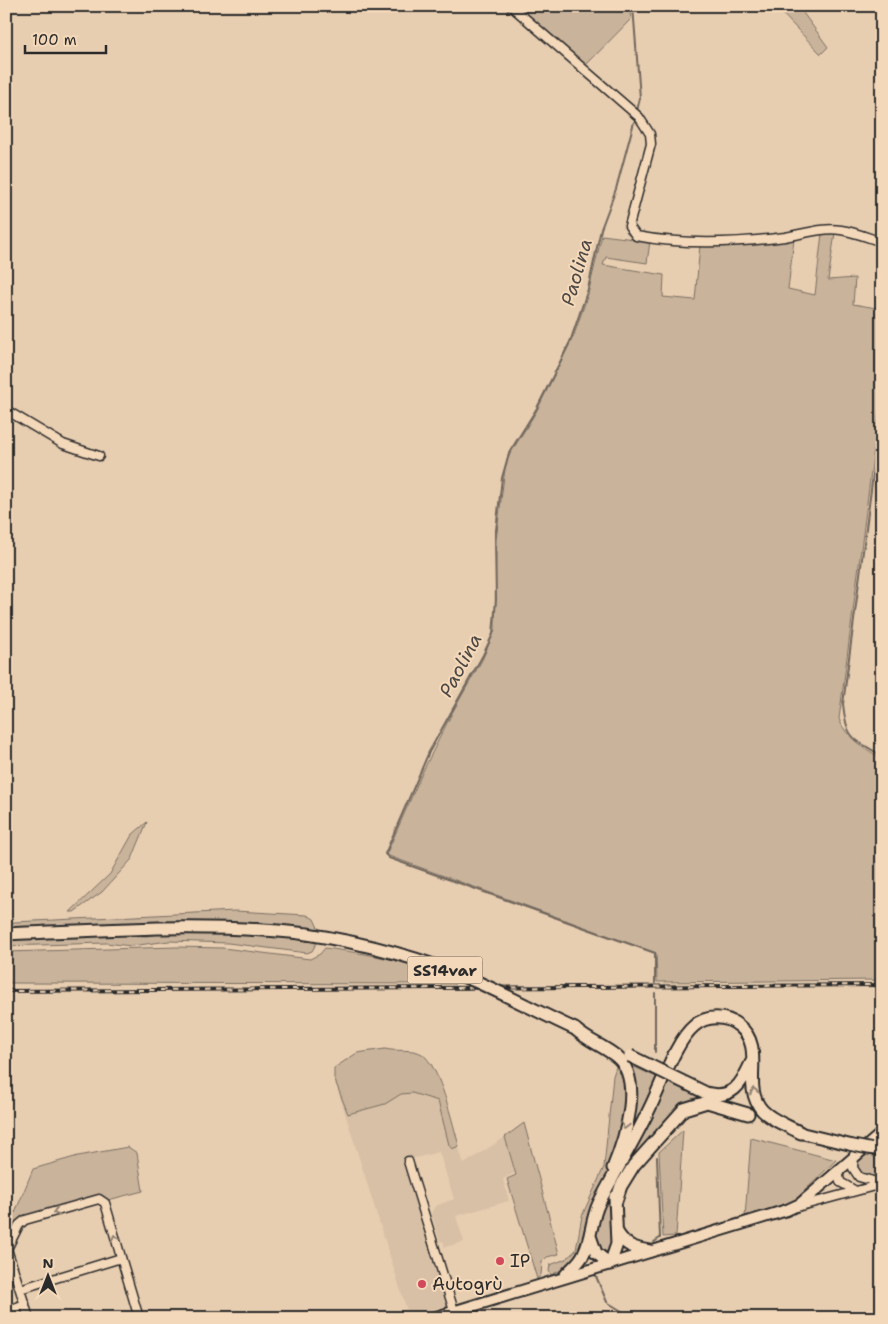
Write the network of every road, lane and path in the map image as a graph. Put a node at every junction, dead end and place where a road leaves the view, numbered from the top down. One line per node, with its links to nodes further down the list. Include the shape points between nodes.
1 (511, 6): 2 (street, via 636,115 650,134 651,144 630,226 636,236 733,240 786,237 828,229 843,230)
2 (882, 242)
3 (6, 410): 4 (street, via 62,444)
4 (99, 456)
5 (6, 934): 6 (highway, SS14var, bridge, via 195,928 307,934 384,950 440,968)
6 (575, 1029): 8 (highway, SS14var, bridge); 21 (highway, one-way to 21, via 617,1057 631,1078 629,1112)
7 (753, 1060): 8 (highway, via 734,1090 721,1096); 10 (highway, one-way to 7, via 768,1115 758,1103 753,1087); 14 (highway, via 750,1040 738,1025 720,1018 699,1022 683,1038)
8 (705, 1093): 9 (highway, SS14var)
9 (748, 1114): 10 (highway, SS14var); 22 (highway, via 707,1102 684,1109 634,1164)
10 (801, 1133): 12 (main road)
11 (882, 1133): 12 (main road)
12 (852, 1150): 13 (main road, bridge); 16 (main road); 17 (street, via 853,1168 859,1177)
13 (882, 1150)
14 (628, 1152): 21 (highway); 22 (highway, via 616,1187)
15 (408, 1161): 34 (street)
16 (838, 1170): 18 (street, via 840,1182); 19 (main road)
17 (882, 1183): 18 (street)
18 (854, 1190): 20 (street)
19 (811, 1194): 20 (street); 23 (main road)
20 (834, 1196): 23 (street)
21 (600, 1201): 25 (highway)
22 (615, 1204): 24 (highway)
23 (795, 1207): 27 (main road)
24 (616, 1231): 27 (highway, via 628,1246); 29 (highway, via 617,1244)
25 (590, 1234): 29 (highway, via 596,1253); 30 (highway, via 584,1255)
26 (7, 1251): 28 (street, one-way to 26, via 103,1199 26,1220 14,1233); 31 (street)
27 (650, 1251): 29 (main road)
28 (121, 1258): 31 (street); 36 (street)
29 (610, 1264): 30 (main road)
30 (565, 1276): 34 (main road)
31 (20, 1289): 32 (street)
32 (24, 1304): 33 (street); 35 (street)
33 (6, 1310)
34 (454, 1311): 37 (main road)
35 (28, 1318)
36 (139, 1318)
37 (433, 1318)

